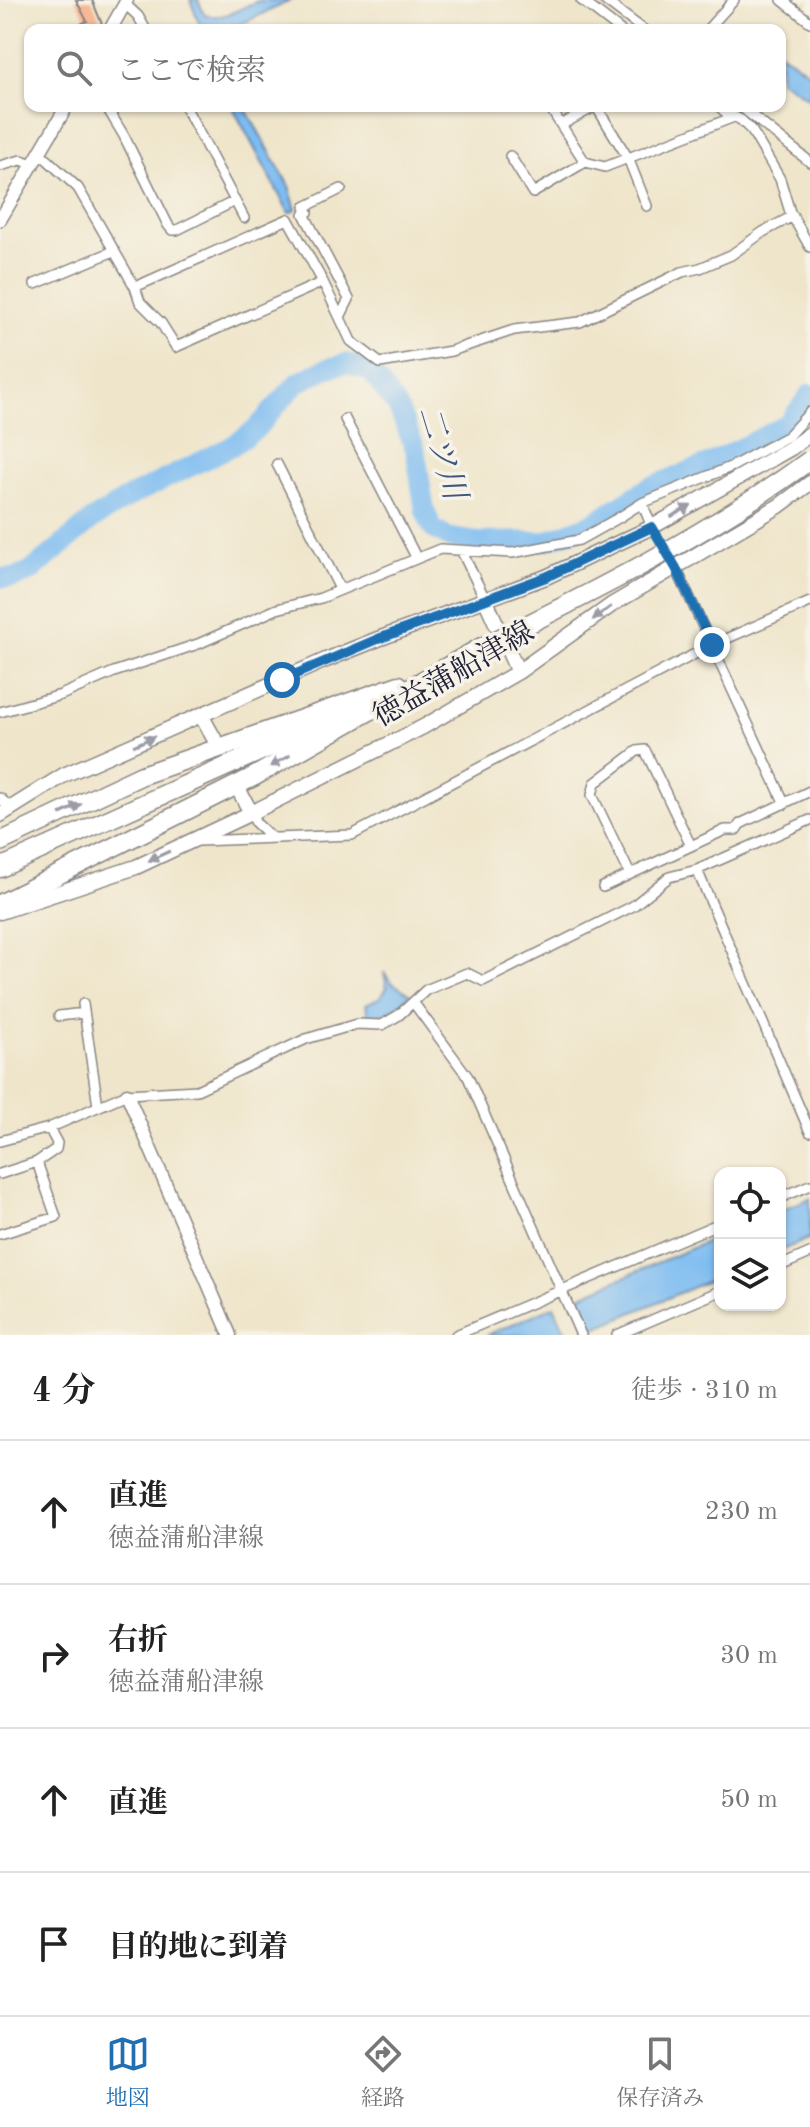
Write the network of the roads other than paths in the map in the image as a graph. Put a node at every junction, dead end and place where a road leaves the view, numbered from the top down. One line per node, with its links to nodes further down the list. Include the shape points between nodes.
1 (581, 0): 9 (street)
2 (604, 0): 10 (street)
3 (734, 0): 11 (street)
4 (782, 0): 6 (street)
5 (126, 2): 7 (street); 8 (street)
6 (810, 22)
7 (113, 24)
8 (142, 24)
9 (612, 24)
10 (636, 24)
11 (712, 24)
12 (63, 112): 23 (street)
13 (110, 112): 29 (street, via 172,230)
14 (188, 112): 29 (street)
15 (553, 112): 21 (street)
16 (585, 112): 21 (street)
17 (600, 112): 24 (street)
18 (727, 112): 20 (street)
19 (748, 112): 26 (street)
20 (734, 117): 24 (street); 31 (street, via 752,131 780,179)
21 (561, 125): 25 (street)
22 (510, 156): 25 (street, via 533,193)
23 (36, 158): 27 (street); 33 (street); 35 (street, via 78,188)
24 (628, 158): 25 (street, via 605,167); 30 (street)
25 (585, 162)
26 (810, 162)
27 (0, 166)
28 (341, 189): 39 (street, via 305,207 304,214 349,299)
29 (235, 201): 32 (street)
30 (647, 206)
31 (793, 216): 34 (street); 39 (street, via 731,255 682,272 580,322 514,330 451,351 380,363 351,341)
32 (244, 218)
33 (0, 220)
34 (810, 247)
35 (114, 251): 37 (street); 38 (street)
36 (323, 282): 38 (street, via 176,347 140,302); 38 (street, via 288,219); 39 (street)
37 (35, 284)
38 (135, 287)
39 (340, 317)
40 (810, 412): 47 (street, via 788,436 761,451)
41 (345, 419): 50 (street)
42 (810, 434): 48 (main road, 徳益蒲船津線, one-way to 42)
43 (810, 460): 56 (highway, bridge, via 676,547)
44 (277, 464): 52 (street)
45 (810, 468): 56 (highway, via 679,553 573,610)
46 (810, 483): 51 (main road, 徳益蒲船津線)
47 (642, 503): 48 (street); 49 (street, via 579,540 512,553)
48 (652, 527): 51 (main road); 53 (main road, 徳益蒲船津線)
49 (461, 550): 50 (street, via 440,549); 53 (street)
50 (416, 557): 52 (street)
51 (676, 568): 55 (street); 58 (main road, 徳益蒲船津線, one-way to 58, via 613,604)
52 (340, 589): 59 (street, via 61,695)
53 (486, 601): 58 (main road); 60 (main road, 徳益蒲船津線, via 378,639)
54 (810, 602): 55 (street)
55 (712, 645): 64 (street); 68 (street, via 352,835)
56 (481, 651): 57 (highway)
57 (446, 668): 70 (highway, one-way to 57, via 142,775); 72 (highway); 76 (highway, one-way to 76, via 255,776)
58 (518, 672): 66 (main road, 徳益蒲船津線, via 423,727)
59 (0, 712)
60 (201, 715): 61 (main road); 65 (main road, 徳益蒲船津線, one-way to 60)
61 (216, 742)
62 (810, 791): 64 (street)
63 (241, 794): 66 (main road)
64 (785, 804): 71 (street)
65 (4, 807)
66 (251, 813): 68 (street); 69 (main road, 徳益蒲船津線)
67 (810, 820): 73 (street)
68 (271, 837): 69 (street)
69 (191, 841): 77 (main road, 徳益蒲船津線, one-way to 77, via 136,867)
70 (0, 842)
71 (691, 846): 74 (street); 74 (street, via 645,750 637,751 595,783 592,795)
72 (0, 868)
73 (697, 870): 78 (street, via 669,877 633,906 483,981 467,973 426,990); 83 (street)
74 (630, 874): 75 (street)
75 (603, 887)
76 (0, 904)
77 (0, 912)
78 (413, 1002): 80 (street, via 382,1025 357,1024 306,1039 197,1090); 93 (street, via 468,1077)
79 (59, 1016): 81 (street, via 83,1008)
80 (127, 1094): 81 (street); 95 (street)
81 (98, 1106): 82 (street)
82 (49, 1128): 84 (street); 85 (street, via 56,1149)
83 (810, 1132)
84 (0, 1141)
85 (37, 1162): 86 (street); 90 (street, via 56,1217)
86 (0, 1174)
87 (810, 1185): 88 (street)
88 (786, 1195)
89 (714, 1226): 93 (street)
90 (0, 1234)
91 (810, 1253): 92 (street)
92 (786, 1263)
93 (563, 1291): 96 (street); 97 (street)
94 (714, 1294): 98 (street)
95 (230, 1335)
96 (456, 1335)
97 (581, 1335)
98 (617, 1335)

